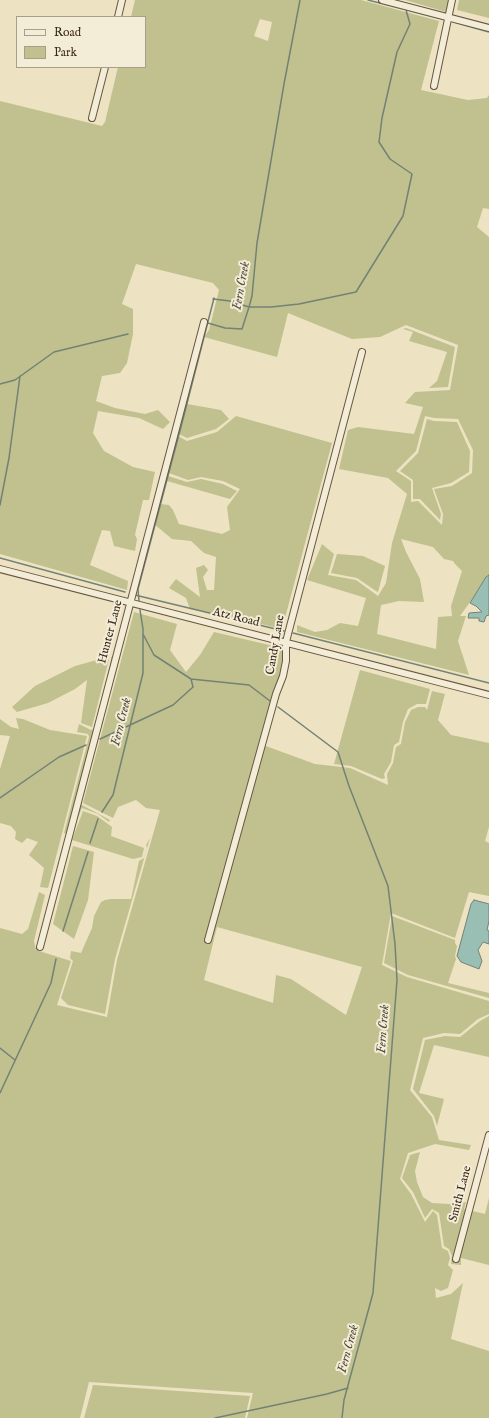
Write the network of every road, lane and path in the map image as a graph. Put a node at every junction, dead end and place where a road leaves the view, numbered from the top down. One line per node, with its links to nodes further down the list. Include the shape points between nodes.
1 (122, 0): 4 (street)
2 (382, 0): 5 (street)
3 (452, 0): 5 (street)
4 (118, 16)
5 (449, 17): 6 (street); 8 (street)
6 (489, 28)
7 (105, 68): 9 (street)
8 (434, 86)
9 (92, 118)
10 (204, 322): 13 (street, Hunter Lane)
11 (362, 352): 14 (street, Candy Lane)
12 (0, 569): 13 (street, Atz Road)
13 (130, 603): 14 (street, Atz Road); 17 (street, Hunter Lane)
14 (286, 642): 15 (street, Atz Road); 16 (street, Candy Lane, via 283,676)
15 (489, 694)
16 (208, 940)
17 (40, 947)
18 (489, 1135): 19 (street, Smith Lane)
19 (456, 1260)

